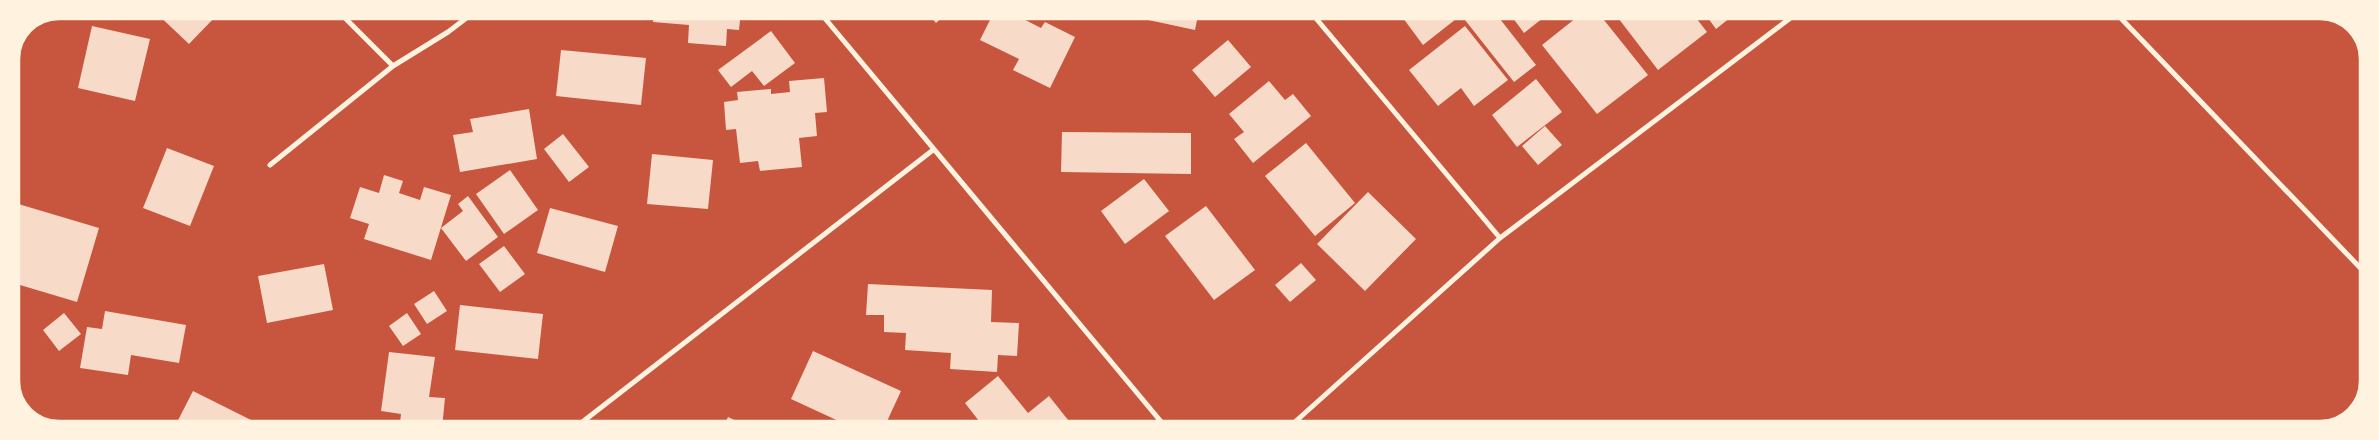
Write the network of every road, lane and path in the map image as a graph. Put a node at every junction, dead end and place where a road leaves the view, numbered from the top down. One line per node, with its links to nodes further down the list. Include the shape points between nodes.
1 (346, 19): 7 (street)
2 (465, 19): 7 (street)
3 (825, 19): 8 (street)
4 (1317, 19): 10 (street)
5 (1789, 19): 10 (street)
6 (2122, 19): 11 (street)
7 (393, 66): 9 (street)
8 (933, 150): 12 (street); 13 (street)
9 (270, 166)
10 (1500, 238): 14 (street)
11 (2360, 268)
12 (584, 421)
13 (1160, 421)
14 (1296, 421)

